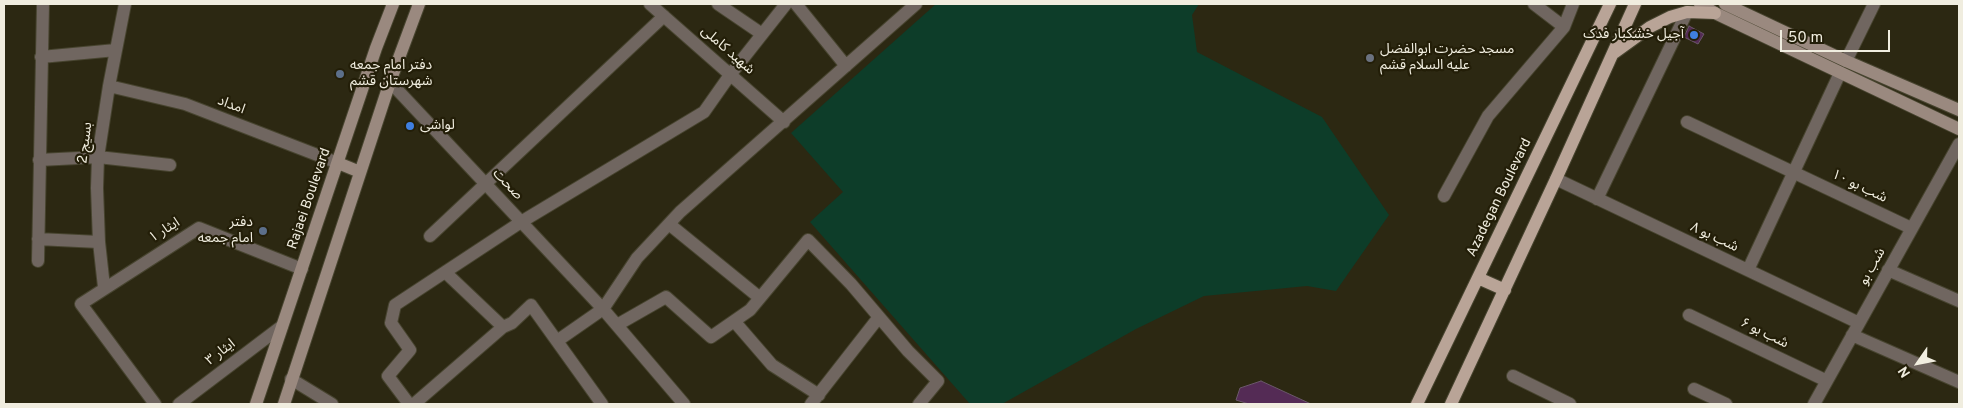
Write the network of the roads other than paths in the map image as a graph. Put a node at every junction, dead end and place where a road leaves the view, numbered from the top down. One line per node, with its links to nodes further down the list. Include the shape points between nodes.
1 (42, 4): 24 (street)
2 (125, 4): 22 (street, بسیج 2)
3 (393, 4): 38 (main road, Rajaei Boulevard)
4 (419, 4): 29 (main road)
5 (650, 4): 19 (street, شهید کاملی)
6 (718, 4): 21 (street)
7 (786, 4): 21 (street)
8 (796, 4): 26 (street)
9 (916, 4): 26 (street)
10 (1534, 4): 20 (street)
11 (1573, 4): 20 (street)
12 (1610, 4): 57 (main road, Azadegan Boulevard)
13 (1635, 4): 23 (main road)
14 (1700, 4): 18 (main road)
15 (1725, 4): 25 (main road)
16 (1874, 4): 25 (street)
17 (1687, 12): 18 (main road); 23 (main road, via 1650,27); 45 (street)
18 (1715, 14): 27 (main road)
19 (664, 16): 28 (street, شهید کاملی); 43 (street)
20 (1564, 27): 44 (street, via 1488,116)
21 (762, 34): 28 (street)
22 (116, 50): 24 (street); 30 (street, بسیج 2)
23 (1614, 53): 42 (main road)
24 (41, 57): 37 (street)
25 (1846, 61): 31 (main road)
26 (846, 66): 32 (street)
27 (1840, 73): 34 (main road); 41 (street)
28 (730, 75): 32 (street, شهید کاملی); 46 (street, via 704,112)
29 (390, 82): 40 (main road); 43 (street, صحت)
30 (109, 86): 36 (street, بسیج 2); 38 (street, امداد, via 185,104)
31 (1959, 110)
32 (784, 122): 47 (street)
33 (1687, 122): 41 (street, شب بو ۱۰)
34 (1959, 129)
35 (1959, 144): 48 (street, شب بو)
36 (98, 157): 37 (street); 39 (street); 51 (street, بسیج 2)
37 (39, 160): 50 (street)
38 (338, 163): 40 (main road); 53 (main road, Rajaei Boulevard)
39 (170, 165)
40 (360, 172): 73 (main road)
41 (1794, 172): 48 (street, شب بو ۱۰); 54 (street)
42 (1556, 179): 45 (street, شب بو ۸); 59 (main road)
43 (485, 184): 46 (street, صحت); 49 (street)
44 (1444, 196)
45 (1597, 199): 54 (street, شب بو ۸)
46 (521, 222): 56 (street); 62 (street, صحت)
47 (669, 224): 60 (street); 62 (street, via 637,258)
48 (1911, 228): 55 (street, شب بو)
49 (430, 236)
50 (38, 239): 51 (street); 52 (street)
51 (99, 242): 58 (street, بسیج 2)
52 (38, 261)
53 (302, 269): 58 (street, ایثار ۱, via 199,228); 68 (main road, Rajaei Boulevard)
54 (1748, 270): 66 (street, شب بو ۸)
55 (1888, 270): 61 (street); 66 (street, شب بو)
56 (445, 272): 69 (street); 83 (street, via 395,305 391,323 410,350 388,376)
57 (1478, 278): 59 (main road); 88 (main road, Azadegan Boulevard)
58 (104, 287): 78 (street, ایثار ۱, via 81,304)
59 (1504, 290): 89 (main road)
60 (760, 298): 64 (street, via 808,240); 65 (street)
61 (1959, 300)
62 (603, 309): 67 (street, صحت); 71 (street)
63 (1689, 315): 74 (street, شب بو ۶)
64 (879, 317): 77 (street); 87 (street, via 938,381)
65 (734, 321): 67 (street, via 711,336 666,297); 77 (street, via 772,365)
66 (1859, 323): 70 (street, شب بو)
67 (617, 325): 86 (street, صحت)
68 (282, 326): 79 (street, ایثار ۳); 80 (main road, Rajaei Boulevard)
69 (503, 327): 71 (street, via 512,324 531,305); 84 (street)
70 (1852, 335): 74 (street, شب بو); 75 (street)
71 (557, 341): 85 (street)
72 (1513, 376): 90 (street)
73 (291, 379): 81 (main road); 82 (street)
74 (1826, 381): 92 (street, شب بو)
75 (1959, 382)
76 (1694, 388): 91 (street)
77 (815, 399)
78 (153, 404)
79 (179, 404)
80 (256, 404)
81 (284, 404)
82 (332, 404)
83 (409, 404)
84 (414, 404)
85 (602, 404)
86 (684, 404)
87 (919, 404)
88 (1416, 404)
89 (1451, 404)
90 (1570, 404)
91 (1726, 404)
92 (1814, 404)

